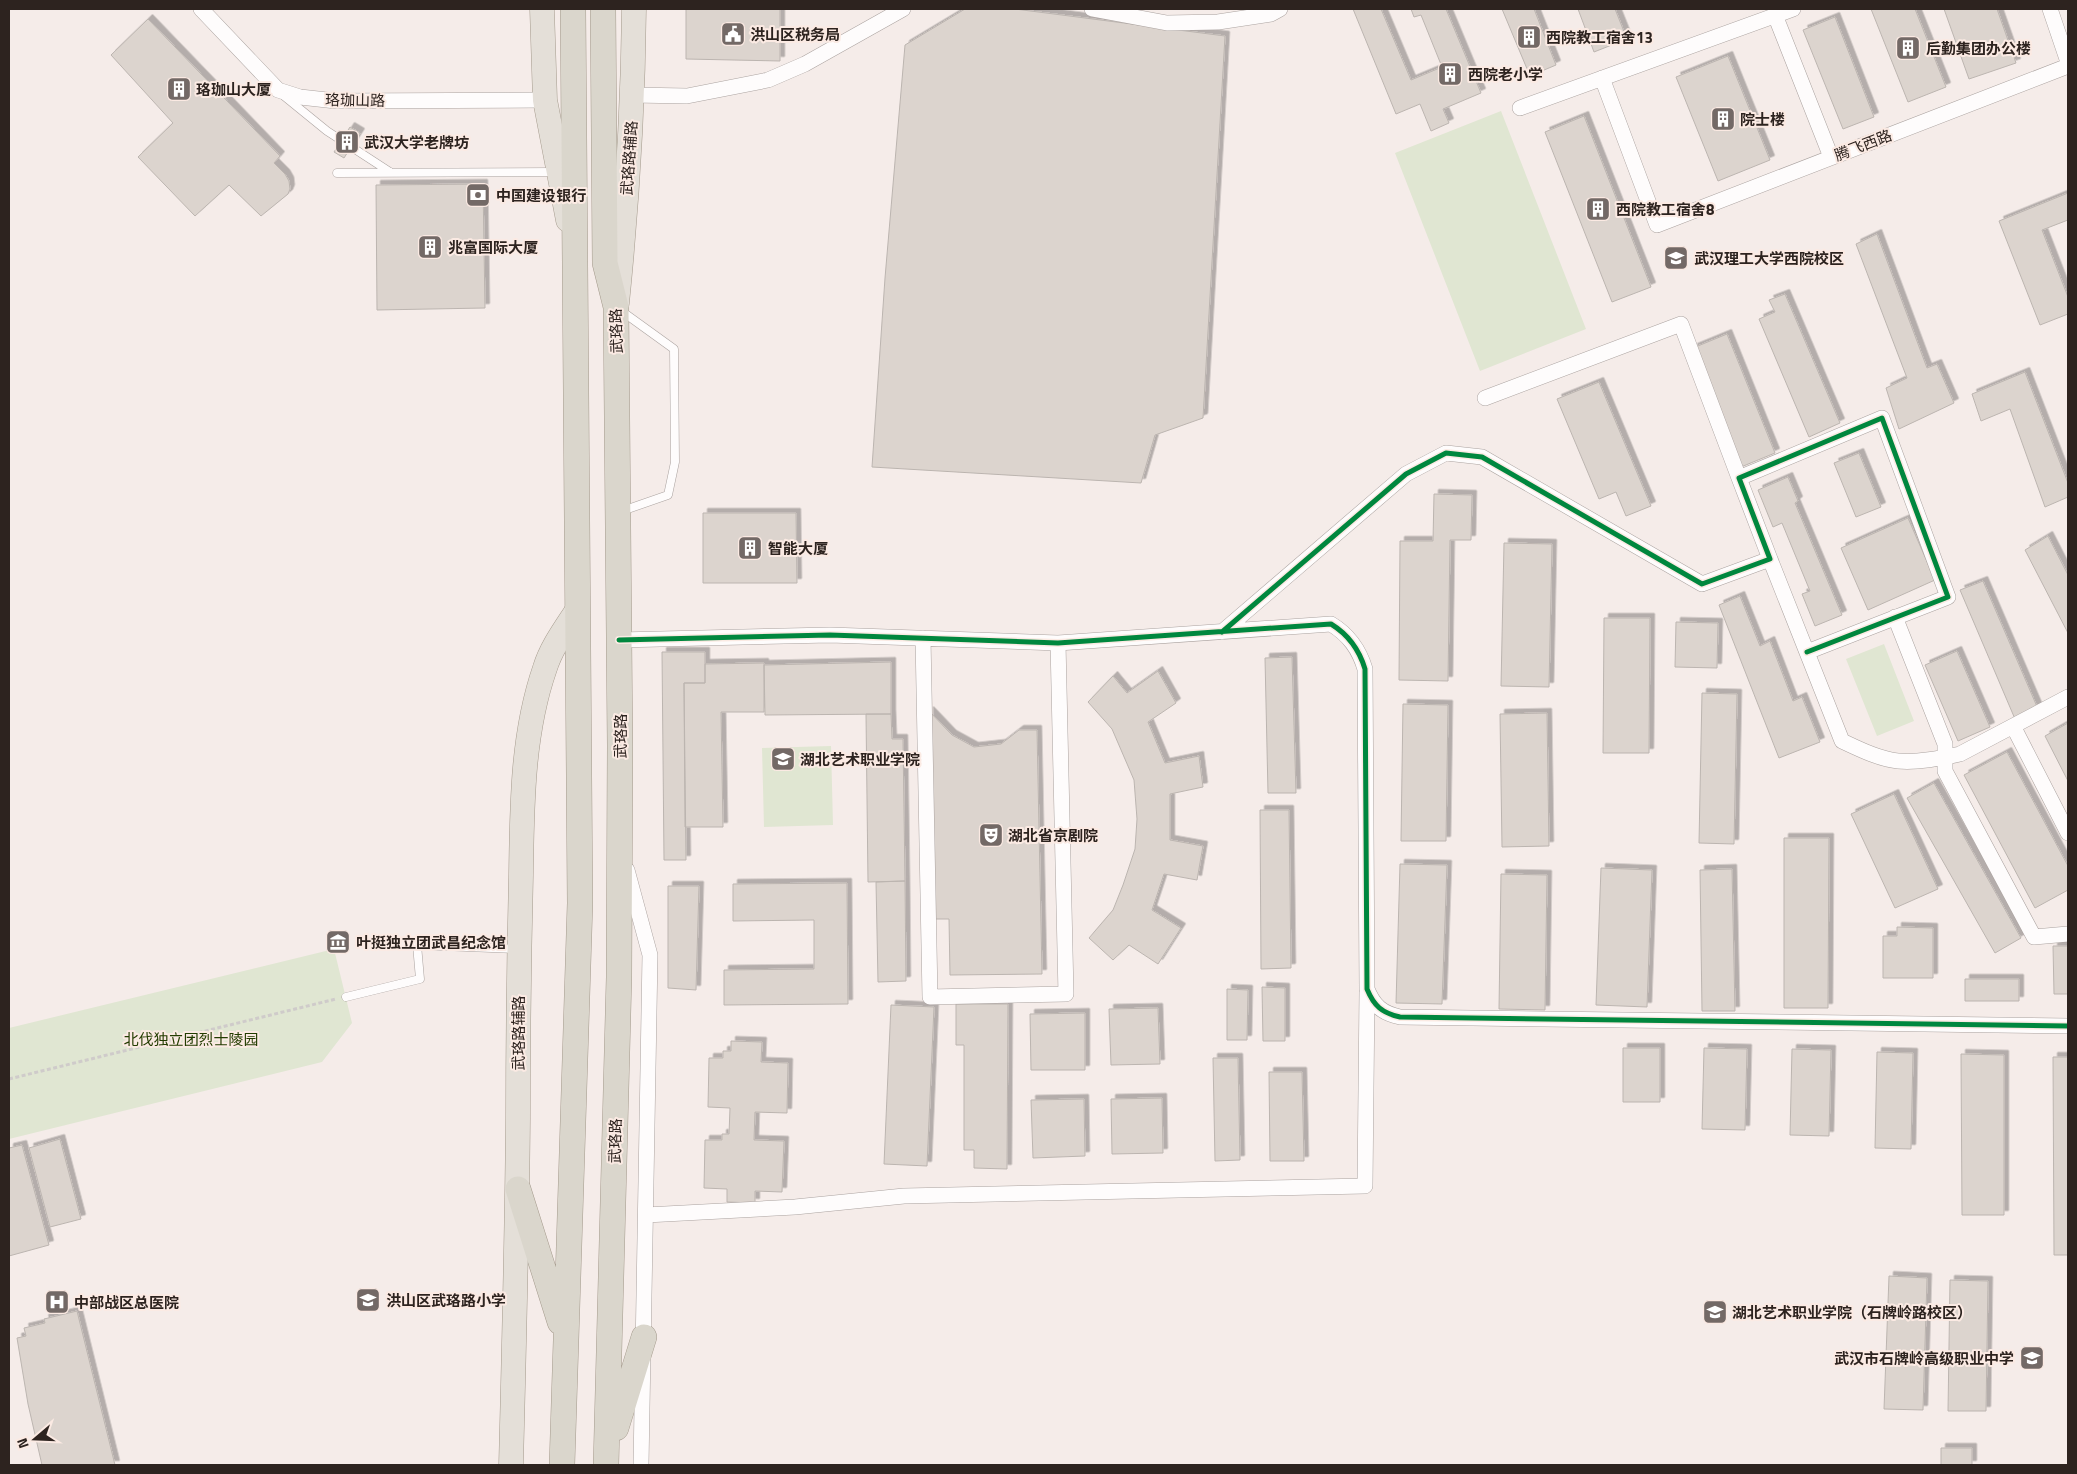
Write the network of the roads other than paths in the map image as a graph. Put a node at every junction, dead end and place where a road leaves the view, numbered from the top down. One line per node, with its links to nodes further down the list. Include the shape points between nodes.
1 (201, 9): 14 (street, 珞珈山路)
2 (542, 9): 16 (main road)
3 (573, 9): 22 (highway)
4 (603, 9): 23 (highway, 武珞路, via 605,263)
5 (634, 9): 15 (main road, 武珞路辅路)
6 (903, 9): 15 (street, via 805,64 768,80 687,96)
7 (1092, 9): 8 (street, via 1167,23 1218,22 1271,14)
8 (1280, 9)
9 (1793, 9): 11 (street)
10 (2050, 9): 12 (street)
11 (1775, 15): 13 (street); 18 (street)
12 (2068, 64): 18 (street, 腾飞西路)
13 (1602, 78): 17 (street); 18 (street, 腾飞西路, via 1657,225)
14 (278, 90): 16 (street, 珞珈山路, via 336,102); 19 (lane, via 328,131)
15 (633, 95): 23 (main road, 武珞路辅路)
16 (544, 100): 20 (main road)
17 (1520, 108)
18 (1831, 158)
19 (390, 172): 20 (lane); 21 (lane)
20 (559, 172): 22 (main road)
21 (338, 173)
22 (576, 260): 28 (highway)
23 (616, 307): 26 (highway, 武珞路); 26 (lane, via 674,350 675,462 668,495)
24 (1485, 398): 25 (street, via 1681,324)
25 (1739, 478): 27 (street); 29 (street, via 1882,418 1948,597)
26 (618, 512): 32 (highway, 武珞路)
27 (1770, 559): 30 (street, via 1702,584 1482,457 1446,453 1406,474); 34 (street)
28 (576, 612): 41 (main road, 武珞路辅路, via 545,667 533,710 522,806); 48 (highway, via 580,903)
29 (1895, 617): 34 (street); 37 (street, via 1945,744)
30 (1222, 632): 33 (street); 42 (street, via 1331,624 1347,636 1361,654 1365,669)
31 (923, 638): 32 (street, via 830,635); 33 (street); 33 (street, via 930,996 1066,994)
32 (619, 640): 39 (highway, 武珞路)
33 (1058, 643)
34 (1806, 652): 37 (street, via 1842,741 1897,761)
35 (2068, 697): 36 (street)
36 (2013, 726): 37 (street, via 1960,754); 38 (street)
37 (1945, 757): 40 (street, via 1945,771 2034,937)
38 (2068, 833)
39 (620, 842): 46 (street, via 650,955); 49 (highway, 武珞路, via 614,1227)
40 (2068, 934)
41 (519, 949): 43 (lane, via 417,945 420,979); 45 (main road, 武珞路辅路)
42 (1367, 989): 44 (street, via 1373,1002 1385,1014 1400,1017); 46 (street, via 1365,1186 904,1196 795,1207)
43 (346, 996)
44 (2068, 1026)
45 (518, 1189): 48 (highway); 50 (main road, 武珞路辅路)
46 (646, 1215): 47 (street)
47 (644, 1337): 49 (highway); 52 (street)
48 (566, 1340): 51 (highway)
49 (606, 1463)
50 (511, 1465)
51 (562, 1465)
52 (641, 1465)

